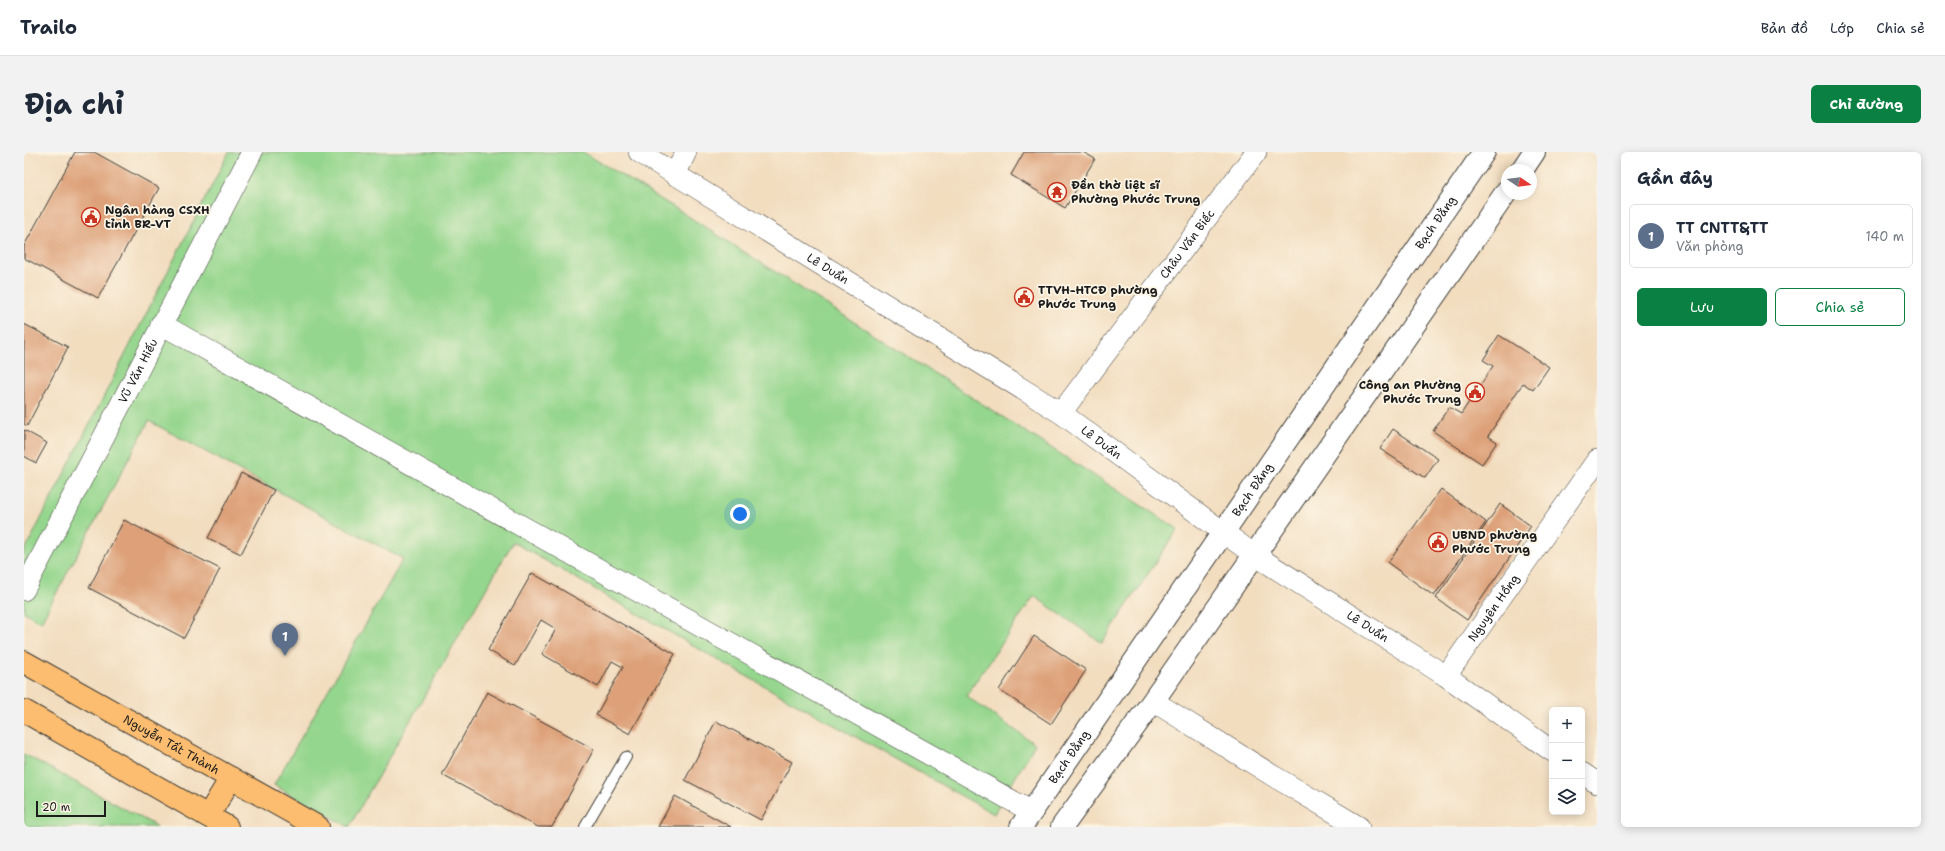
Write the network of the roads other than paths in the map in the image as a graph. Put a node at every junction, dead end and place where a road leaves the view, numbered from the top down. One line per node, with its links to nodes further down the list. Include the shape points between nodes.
1 (252, 152): 10 (street, Vũ Văn Hiếu)
2 (639, 152): 8 (street, Lê Duẩn)
3 (686, 152): 8 (street)
4 (1256, 152): 11 (street, Châu Văn Biếc)
5 (1484, 152): 13 (street, Bạch Đằng)
6 (1534, 152): 7 (street)
7 (1526, 164)
8 (675, 175): 11 (street, Lê Duẩn)
9 (1501, 200): 14 (street)
10 (162, 324): 15 (street, Vũ Văn Hiếu); 25 (street)
11 (1061, 413): 13 (street, Lê Duẩn)
12 (1597, 460): 17 (street, Nguyên Hồng)
13 (1224, 534): 14 (street, Lê Duẩn); 25 (street, Bạch Đằng)
14 (1253, 554): 17 (street, Lê Duẩn); 18 (street)
15 (24, 590)
16 (24, 662): 23 (main road, Nguyễn Tất Thành)
17 (1446, 676): 20 (street, Lê Duẩn)
18 (1153, 701): 30 (street); 31 (street)
19 (24, 711): 26 (main road)
20 (1549, 750)
21 (626, 757): 29 (lane)
22 (1585, 775): 24 (street)
23 (231, 778): 26 (main road); 28 (main road, Nguyễn Tất Thành)
24 (1597, 783)
25 (1027, 819)
26 (206, 822): 27 (main road)
27 (227, 827)
28 (318, 827)
29 (585, 827)
30 (1062, 827)
31 (1359, 827)

